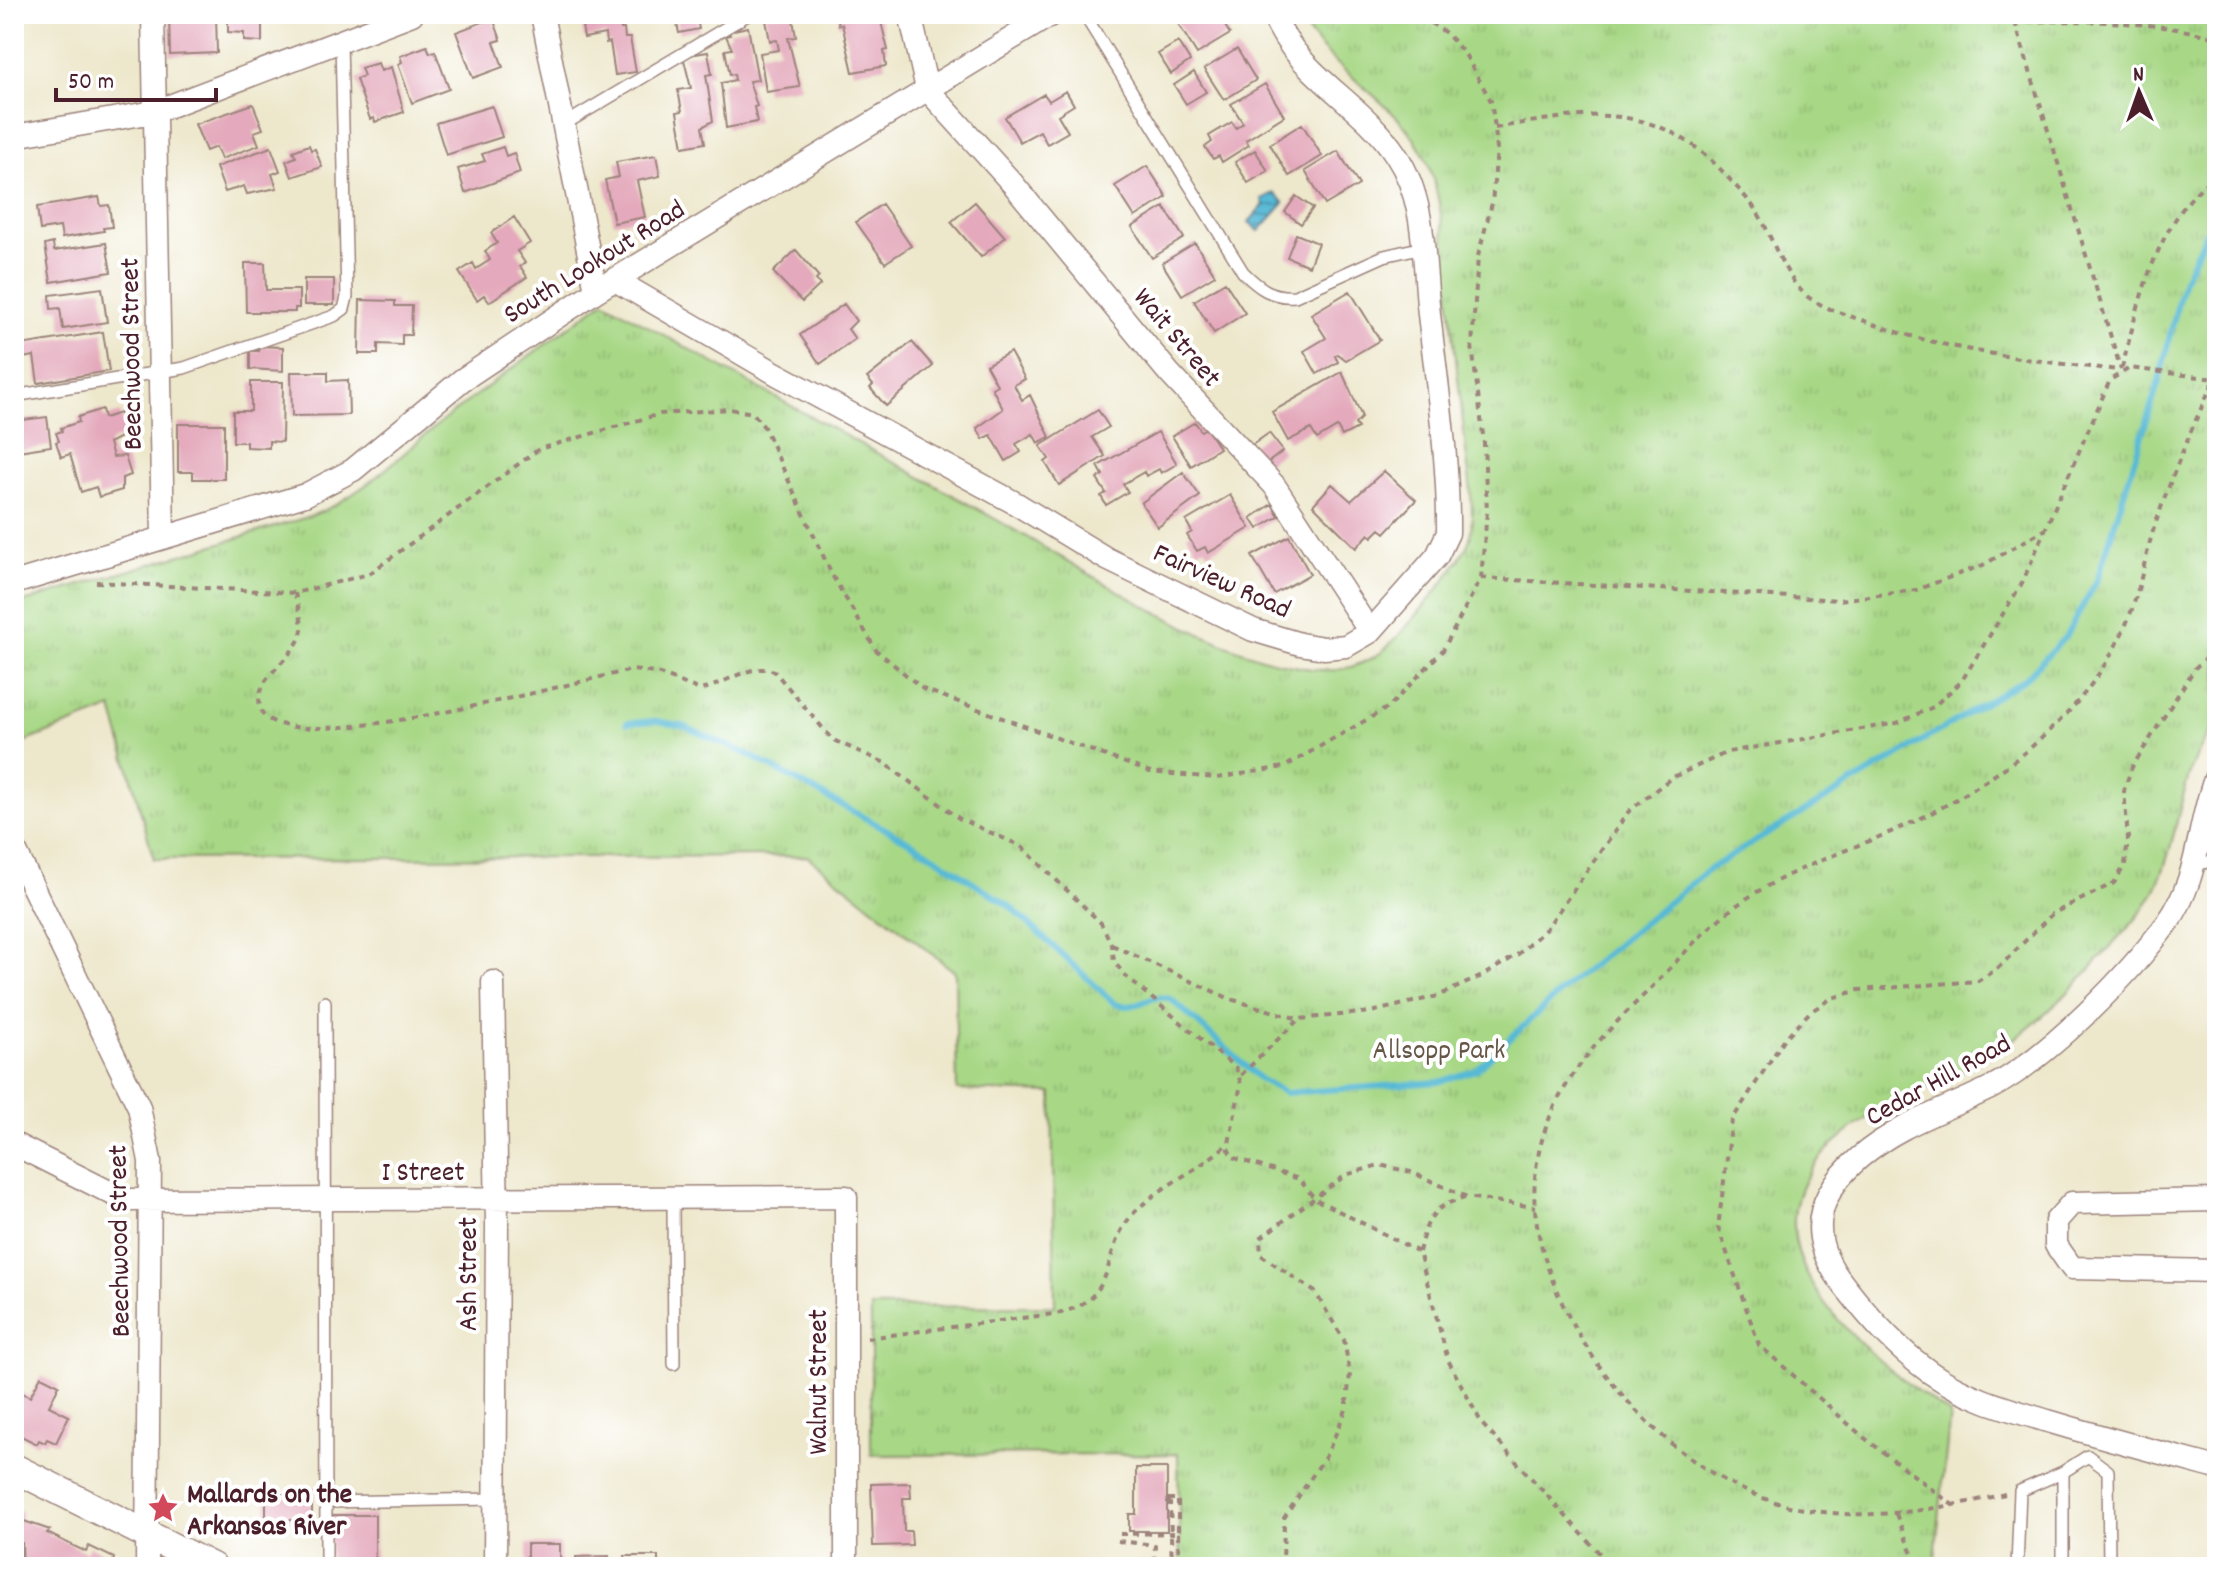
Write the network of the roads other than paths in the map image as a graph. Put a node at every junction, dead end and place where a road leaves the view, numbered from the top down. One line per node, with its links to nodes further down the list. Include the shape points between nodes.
1 (153, 14): 11 (street, Beechwood Street)
2 (412, 14): 9 (street)
3 (542, 14): 12 (street)
4 (749, 14): 12 (lane)
5 (910, 14): 10 (street)
6 (1052, 14): 10 (street, South Lookout Road)
7 (1084, 14): 14 (lane, via 1243,272 1256,285 1270,294 1295,296 1384,256)
8 (1273, 14): 14 (street, Fairview Road, via 1305,66 1367,119 1396,154 1413,193)
9 (341, 41): 11 (street); 16 (lane, via 344,309)
10 (927, 89): 15 (street, South Lookout Road); 20 (street, Wait Street, via 1169,373 1274,485)
11 (154, 112): 13 (street); 16 (street, Beechwood Street)
12 (563, 125): 15 (street)
13 (14, 136)
14 (1423, 247): 20 (street, Fairview Road, via 1448,533 1437,556)
15 (606, 285): 18 (street, South Lookout Road, via 462,380 330,484); 20 (street, Fairview Road, via 1015,503 1107,559 1230,620 1324,648 1346,646)
16 (161, 374): 17 (lane); 18 (street, Beechwood Street)
17 (14, 396)
18 (163, 537): 19 (street)
19 (14, 583)
20 (1370, 632)
21 (2217, 774): 23 (street, Cedar Hill Road)
22 (14, 848): 32 (street, Beechwood Street, via 139,1107 150,1161)
23 (2206, 862): 35 (street, Cedar Hill Road, via 2168,921 2076,1023 1993,1086 1923,1117 1860,1157 1826,1199 1819,1221 1828,1263 1899,1348 1962,1392)
24 (493, 982): 29 (street, Ash Street)
25 (325, 1002): 30 (lane)
26 (14, 1144): 32 (street, I Street, via 125,1200)
27 (846, 1197): 28 (street, I Street); 46 (street, Walnut Street)
28 (673, 1198): 29 (street, I Street); 34 (lane)
29 (496, 1199): 30 (street, I Street); 39 (street, Ash Street)
30 (325, 1200): 32 (street, I Street); 40 (lane)
31 (2217, 1200): 33 (street, via 2072,1203 2056,1221 2056,1245 2072,1268)
32 (150, 1201): 41 (street, Beechwood Street)
33 (2217, 1271)
34 (674, 1364)
35 (2089, 1445): 37 (street, Cedar Hill Road); 38 (lane); 49 (lane, via 2108,1471)
36 (14, 1468): 41 (street)
37 (2217, 1468)
38 (2063, 1472): 47 (lane, via 2020,1491); 48 (lane)
39 (496, 1499): 40 (lane); 45 (street, Ash Street)
40 (326, 1502): 44 (lane)
41 (147, 1535): 42 (street, Beechwood Street); 43 (street)
42 (147, 1567)
43 (212, 1567)
44 (326, 1567)
45 (495, 1567)
46 (846, 1567)
47 (2017, 1567)
48 (2063, 1567)
49 (2109, 1567)

